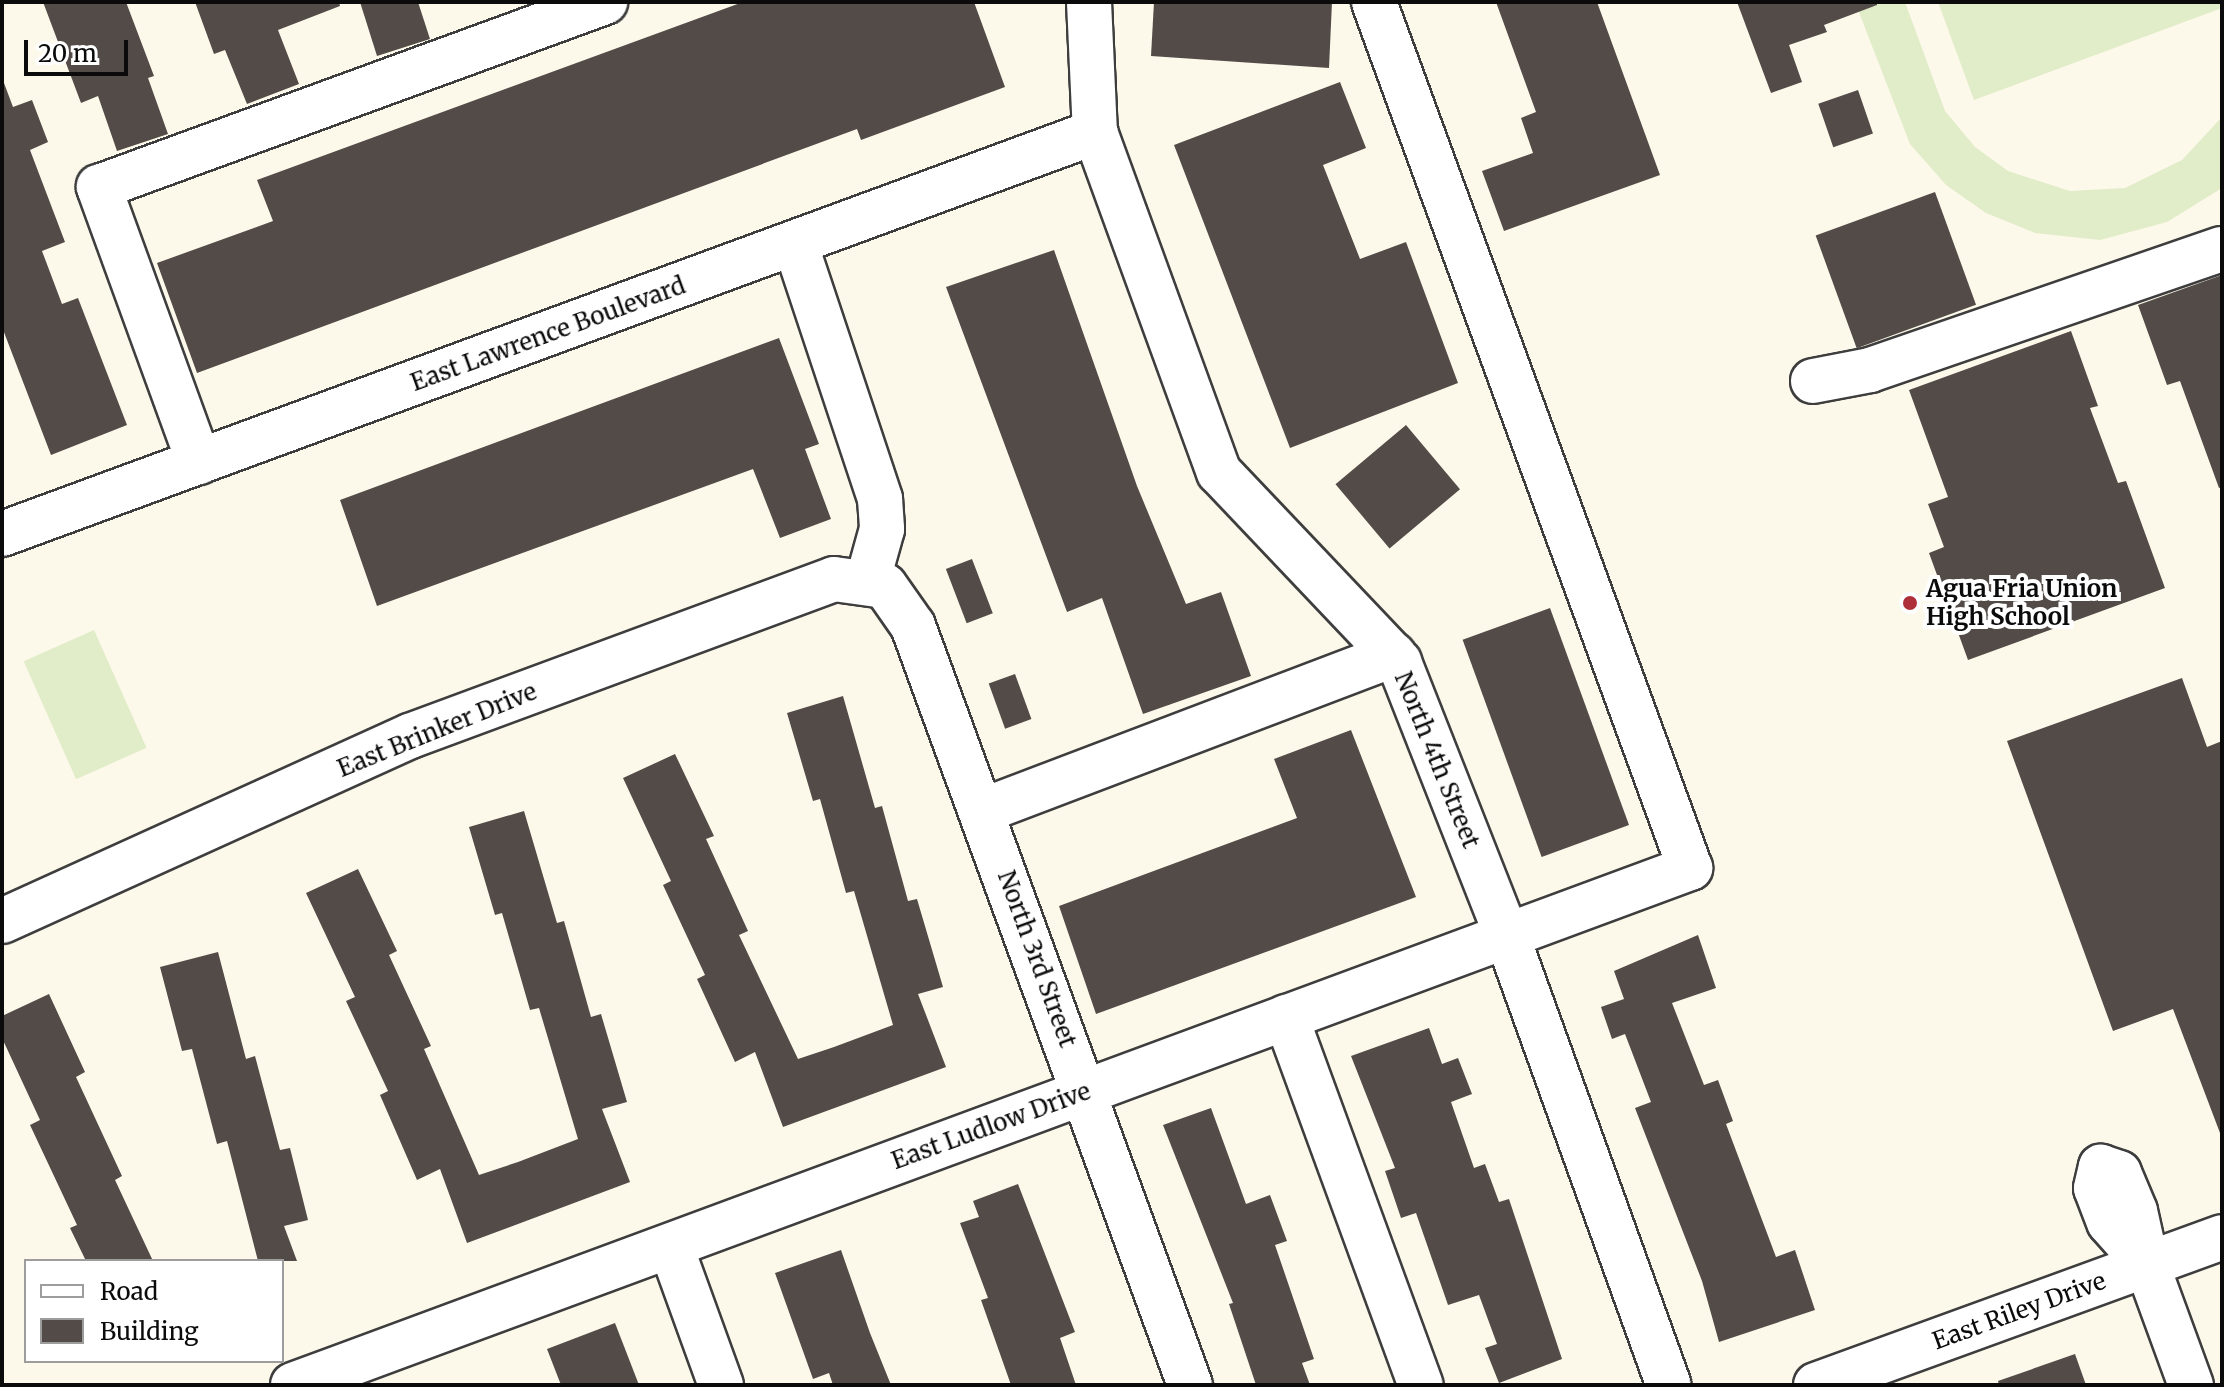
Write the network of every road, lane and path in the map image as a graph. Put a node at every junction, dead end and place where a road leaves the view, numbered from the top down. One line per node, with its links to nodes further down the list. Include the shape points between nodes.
1 (605, 2): 8 (street, via 99,187)
2 (1089, 2): 4 (street, North 4th Street)
3 (1374, 2): 14 (street, East Ludlow Drive, via 1690,868)
4 (1095, 132): 5 (street, East Lawrence Boulevard); 11 (street, North 4th Street, via 1219,472)
5 (795, 243): 8 (street, East Lawrence Boulevard); 10 (street, via 880,499)
6 (2222, 249): 7 (street, via 1870,370)
7 (1813, 381)
8 (199, 462): 9 (street, East Lawrence Boulevard)
9 (2, 534)
10 (876, 585): 12 (street, North 3rd Street, via 913,626); 13 (street, East Brinker Drive, via 834,579 410,736)
11 (1393, 655): 12 (street); 14 (street, North 4th Street)
12 (982, 811): 16 (street, North 3rd Street)
13 (2, 921)
14 (1507, 936): 15 (street, East Ludlow Drive); 25 (street, North 4th Street)
15 (1286, 1017): 16 (street, East Ludlow Drive); 24 (street)
16 (1086, 1091): 18 (street, East Ludlow Drive); 23 (street, North 3rd Street)
17 (2222, 1237): 19 (street, East Riley Drive)
18 (671, 1247): 21 (street, East Ludlow Drive); 22 (street)
19 (2147, 1265): 20 (street, East Riley Drive); 27 (street)
20 (1904, 1370): 26 (street, East Riley Drive)
21 (293, 1385)
22 (721, 1385)
23 (1190, 1385)
24 (1421, 1385)
25 (1669, 1385)
26 (1816, 1385)
27 (2191, 1385)

